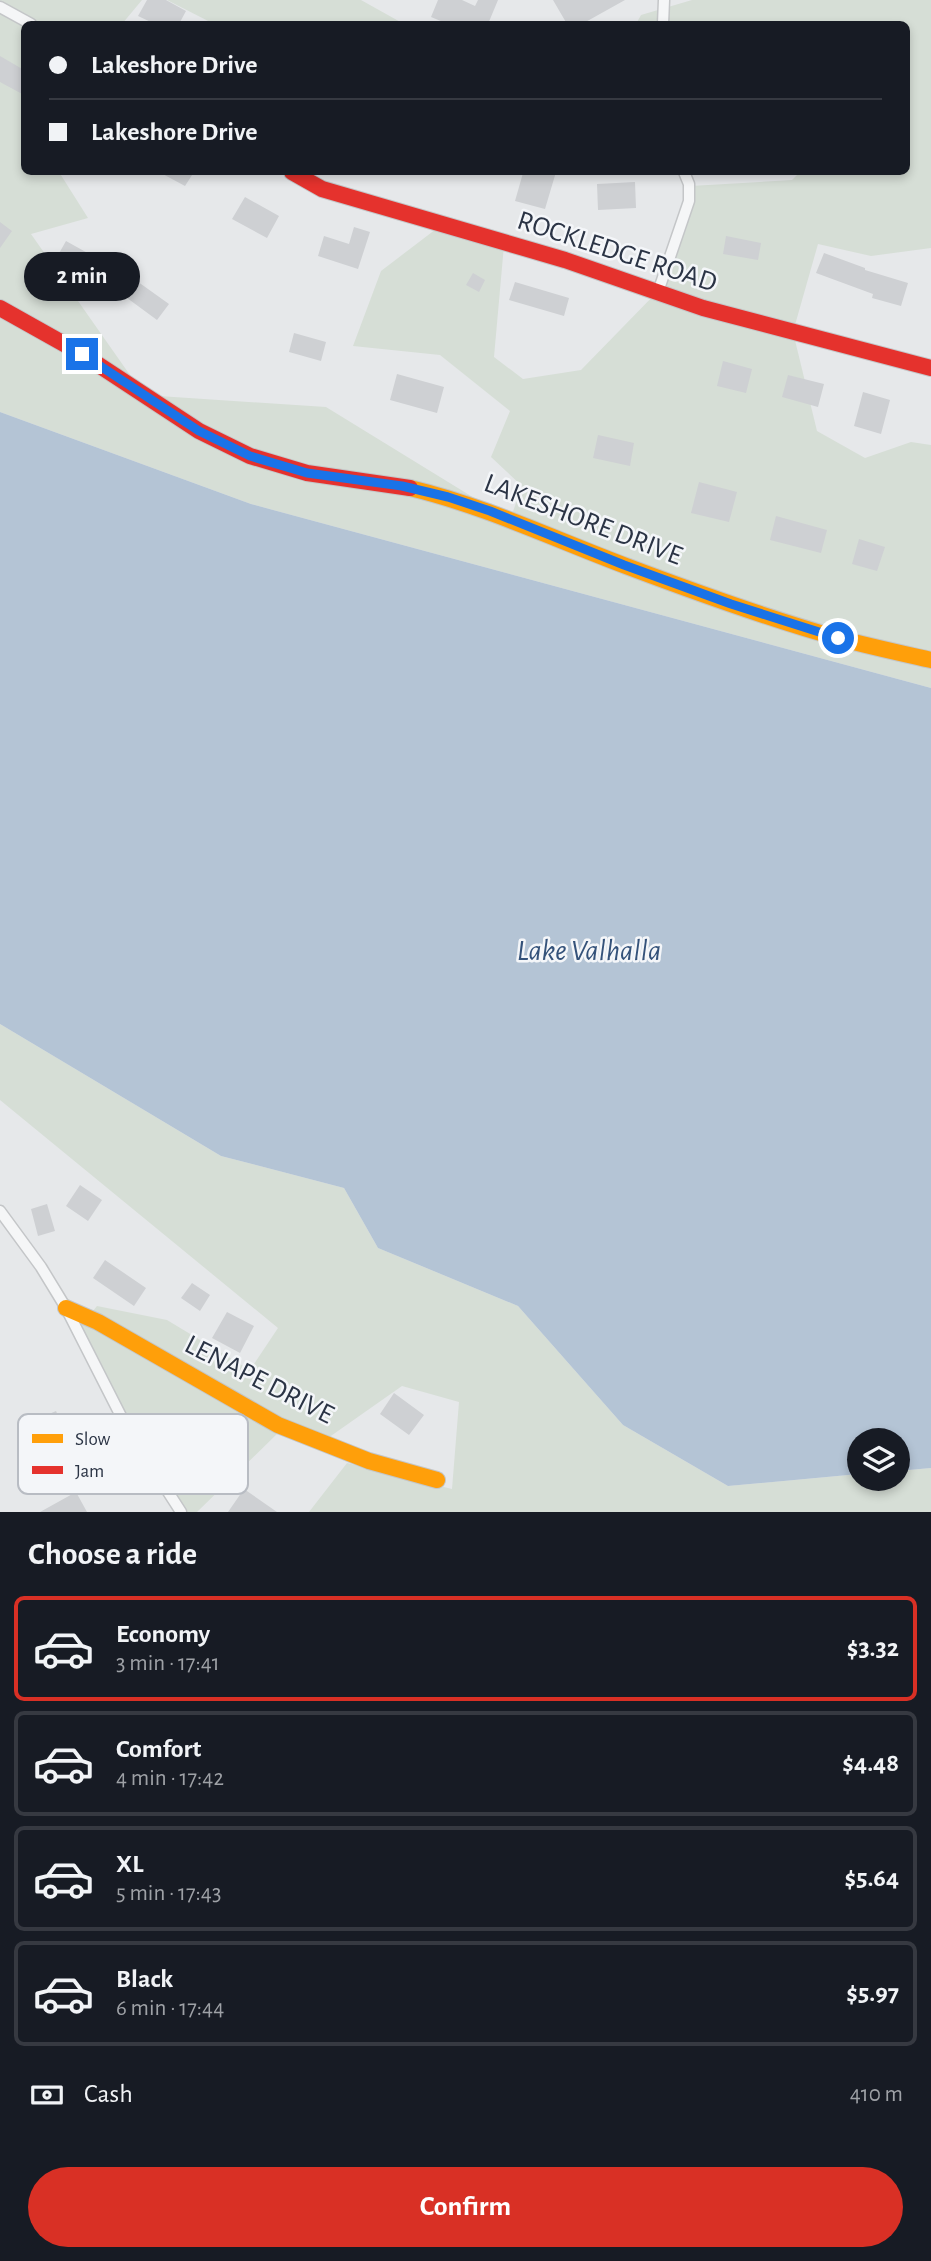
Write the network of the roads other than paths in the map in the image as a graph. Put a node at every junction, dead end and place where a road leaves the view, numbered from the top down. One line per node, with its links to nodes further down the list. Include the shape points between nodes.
1 (664, 0): 4 (street)
2 (0, 7): 3 (street)
3 (26, 21)
4 (663, 21)
5 (298, 175): 7 (street, ROCKLEDGE ROAD, via 382,208 565,260)
6 (686, 175): 7 (street, via 689,201)
7 (658, 292): 9 (street, ROCKLEDGE ROAD)
8 (0, 308): 10 (street, LAKESHORE DRIVE, via 82,354 199,431 250,456 307,473 448,497 731,604 838,638)
9 (931, 368)
10 (931, 660)
11 (0, 1211): 12 (street)
12 (66, 1308): 13 (street); 14 (street, LENAPE DRIVE, via 278,1425 369,1461)
13 (120, 1414)
14 (437, 1480)
15 (169, 1494): 16 (street)
16 (181, 1512)

